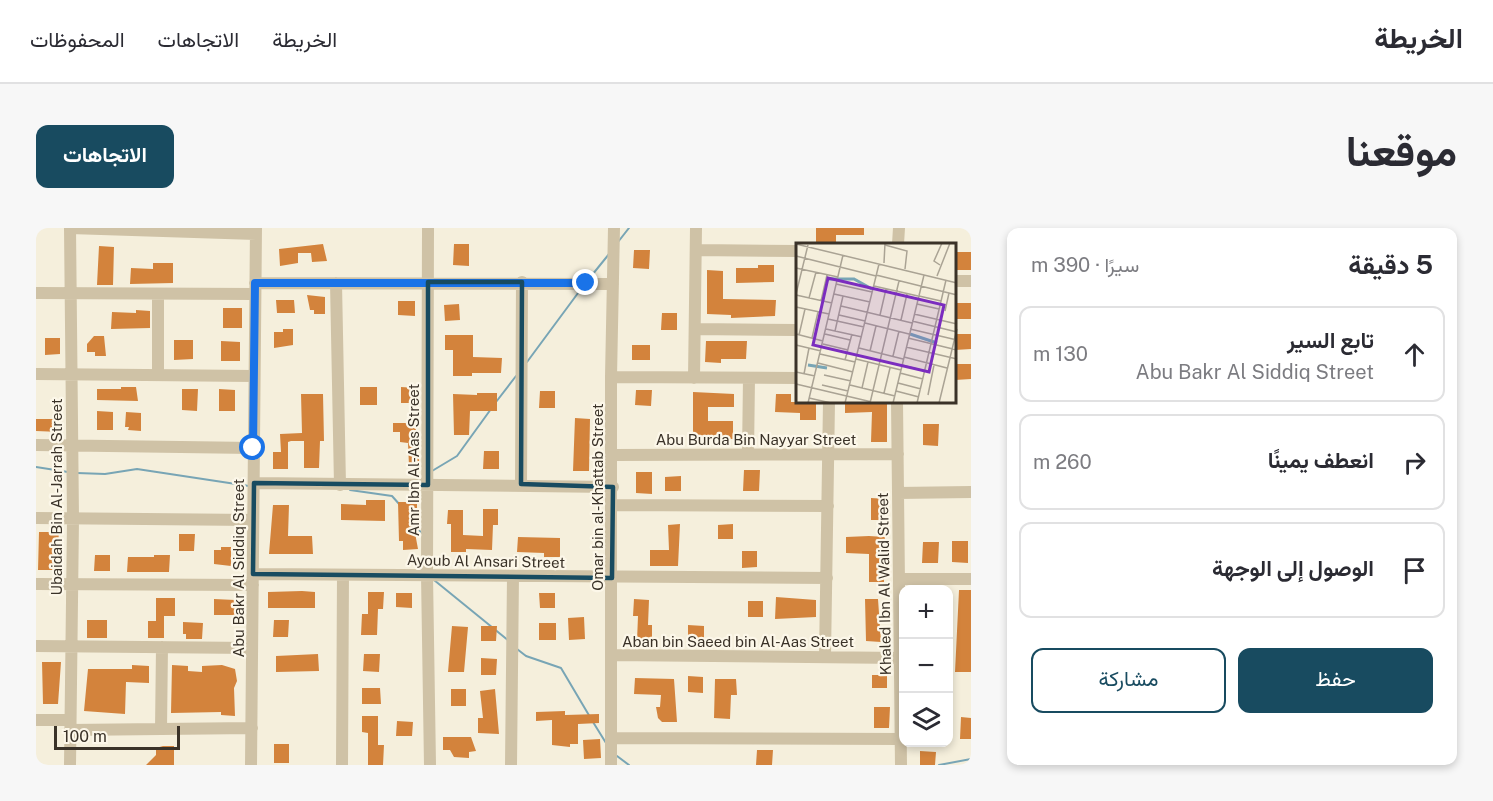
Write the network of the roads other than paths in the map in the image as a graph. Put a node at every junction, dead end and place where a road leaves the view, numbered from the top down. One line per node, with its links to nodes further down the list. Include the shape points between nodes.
1 (70, 228): 5 (street); 14 (street, Ubaidah Bin Al-Jarrah Street)
2 (428, 228): 8 (street, Amr Ibn Al-Aas Street)
3 (615, 228): 11 (street, Omar bin al-Khattab Street)
4 (696, 228): 6 (street)
5 (256, 231): 12 (street, Abu Bakr Al Siddiq Street)
6 (696, 250): 7 (street); 16 (street)
7 (796, 251)
8 (428, 282): 9 (street); 10 (street); 38 (street, Amr Ibn Al-Aas Street)
9 (522, 282): 11 (street); 37 (street)
10 (336, 283): 12 (street); 36 (street)
11 (613, 284): 22 (street, Omar bin al-Khattab Street)
12 (255, 289): 15 (street); 21 (street, Abu Bakr Al Siddiq Street)
13 (36, 293): 14 (street)
14 (70, 294): 15 (street); 19 (street, Ubaidah Bin Al-Jarrah Street)
15 (158, 294): 20 (street)
16 (695, 329): 17 (street); 23 (street)
17 (796, 330)
18 (36, 374): 19 (street)
19 (70, 375): 20 (street); 29 (street, Ubaidah Bin Al-Jarrah Street)
20 (158, 375): 21 (street)
21 (254, 376): 30 (street, Abu Bakr Al Siddiq Street)
22 (611, 377): 23 (street); 34 (street, Omar bin al-Khattab Street)
23 (694, 378): 24 (street)
24 (749, 378): 25 (street); 31 (street)
25 (796, 378)
26 (829, 404): 32 (street)
27 (897, 404): 33 (street, Khaled Ibn Al Walid Street)
28 (36, 445): 29 (street)
29 (71, 445): 30 (street); 45 (street, Ubaidah Bin Al-Jarrah Street)
30 (253, 448): 35 (street, Abu Bakr Al Siddiq Street)
31 (748, 454): 32 (street, Abu Burda Bin Nayyar Street); 34 (street, Abu Burda Bin Nayyar Street)
32 (828, 454): 33 (street, Abu Burda Bin Nayyar Street); 43 (street)
33 (898, 454): 41 (street, Khaled Ibn Al Walid Street)
34 (613, 455): 39 (street, Omar bin al-Khattab Street)
35 (254, 483): 36 (street); 46 (street, Abu Bakr Al Siddiq Street)
36 (340, 484): 38 (street)
37 (521, 484): 38 (street); 39 (street)
38 (428, 485): 48 (street, Amr Ibn Al-Aas Street)
39 (613, 487): 42 (street, Omar bin al-Khattab Street)
40 (971, 492): 41 (street)
41 (898, 493): 52 (street, Khaled Ibn Al Walid Street)
42 (613, 506): 43 (street); 50 (street, Omar bin al-Khattab Street)
43 (828, 506): 51 (street)
44 (36, 518): 45 (street)
45 (73, 519): 46 (street); 56 (street, Ubaidah Bin Al-Jarrah Street)
46 (253, 520): 54 (street, Abu Bakr Al Siddiq Street)
47 (343, 575): 48 (street, Ayoub Al Ansari Street); 54 (street, Ayoub Al Ansari Street); 74 (street)
48 (427, 575): 49 (street, Ayoub Al Ansari Street); 75 (street, Amr Ibn Al-Aas Street)
49 (513, 576): 50 (street, Ayoub Al Ansari Street); 76 (street)
50 (612, 578): 51 (street, Ayoub Al Ansari Street); 62 (street, Omar bin al-Khattab Street)
51 (827, 578): 63 (street)
52 (901, 579): 53 (street); 57 (street, Khaled Ibn Al Walid Street)
53 (971, 579)
54 (253, 580): 56 (street, Ayoub Al Ansari Street); 61 (street, Abu Bakr Al Siddiq Street)
55 (36, 584): 56 (street, Ayoub Al Ansari Street)
56 (72, 584): 59 (street, Ubaidah Bin Al-Jarrah Street)
57 (900, 639)
58 (36, 646): 59 (street)
59 (70, 646): 60 (street); 66 (street, Ubaidah Bin Al-Jarrah Street)
60 (162, 647): 61 (street); 68 (street)
61 (252, 648): 67 (street, Abu Bakr Al Siddiq Street)
62 (612, 655): 63 (street, Aban bin Saeed bin Al-Aas Street); 69 (street, Omar bin al-Khattab Street)
63 (825, 656): 64 (street, Aban bin Saeed bin Al-Aas Street)
64 (899, 658)
65 (36, 720): 66 (street)
66 (70, 725): 68 (street); 72 (street, Ubaidah Bin Al-Jarrah Street)
67 (252, 728): 68 (street); 73 (street, Abu Bakr Al Siddiq Street)
68 (161, 729)
69 (612, 738): 70 (street); 77 (street, Omar bin al-Khattab Street)
70 (899, 739)
71 (901, 747): 78 (street, Khaled Ibn Al Walid Street)
72 (70, 765)
73 (252, 765)
74 (342, 765)
75 (430, 765)
76 (511, 765)
77 (611, 765)
78 (901, 765)

